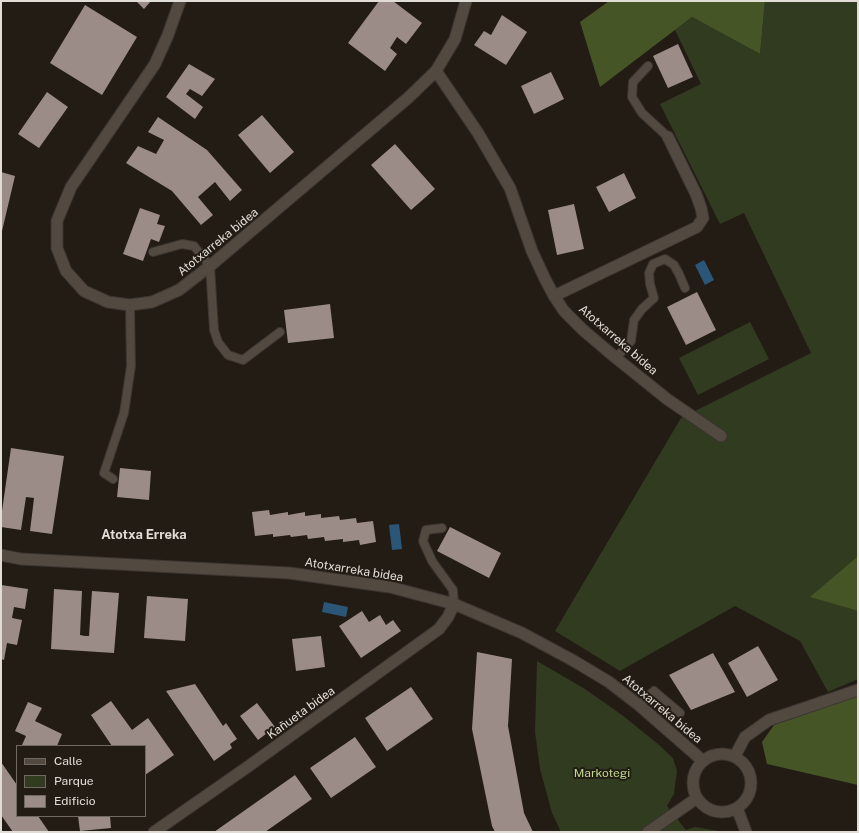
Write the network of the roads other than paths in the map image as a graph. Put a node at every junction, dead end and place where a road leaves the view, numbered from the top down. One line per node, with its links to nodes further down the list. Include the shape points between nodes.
1 (180, 1): 10 (street, Atotxarreka bidea, via 154,64 70,187 58,221 57,248 66,271 84,291 108,302)
2 (466, 1): 4 (street, Atotxarreka bidea, via 455,39)
3 (648, 66): 5 (lane, via 633,82 632,97 642,113)
4 (436, 71): 7 (street, Atotxarreka bidea, via 408,98); 9 (street, Atotxarreka bidea, via 478,133 510,188 532,251)
5 (668, 137): 9 (street, via 701,208 703,218 697,227)
6 (153, 252): 7 (lane, via 182,244 194,246)
7 (210, 266): 10 (street, Atotxarreka bidea, via 179,290 152,302); 11 (lane, via 214,330 218,342 228,355 243,360)
8 (685, 288): 12 (lane, via 674,264 665,259 653,264 649,273 654,298 634,320 631,341)
9 (554, 296): 12 (street, Atotxarreka bidea, via 564,311 583,330)
10 (130, 305): 14 (lane, via 131,366 124,413 104,473)
11 (280, 332)
12 (616, 358): 13 (street, Atotxarreka bidea, via 667,399)
13 (721, 436)
14 (113, 479)
15 (442, 528): 17 (lane, via 426,530 423,541 432,561 453,590)
16 (1, 555): 17 (street, Atotxarreka bidea, via 289,573 390,586)
17 (454, 604): 19 (street, Atotxarreka bidea, via 522,633 574,661 609,682); 25 (street, Kañueta bidea, via 439,629)
18 (858, 690): 21 (street, via 769,720 745,737)
19 (640, 706): 20 (lane, via 654,691); 22 (street, Atotxarreka bidea)
20 (680, 713)
21 (735, 756): 22 (street, via 718,754); 24 (street, via 748,769 752,786 749,795)
22 (702, 761): 23 (street, via 693,778)
23 (697, 798): 24 (street, via 711,810 729,812); 26 (street)
24 (737, 808): 27 (street)
25 (154, 832)
26 (648, 832)
27 (746, 832)

